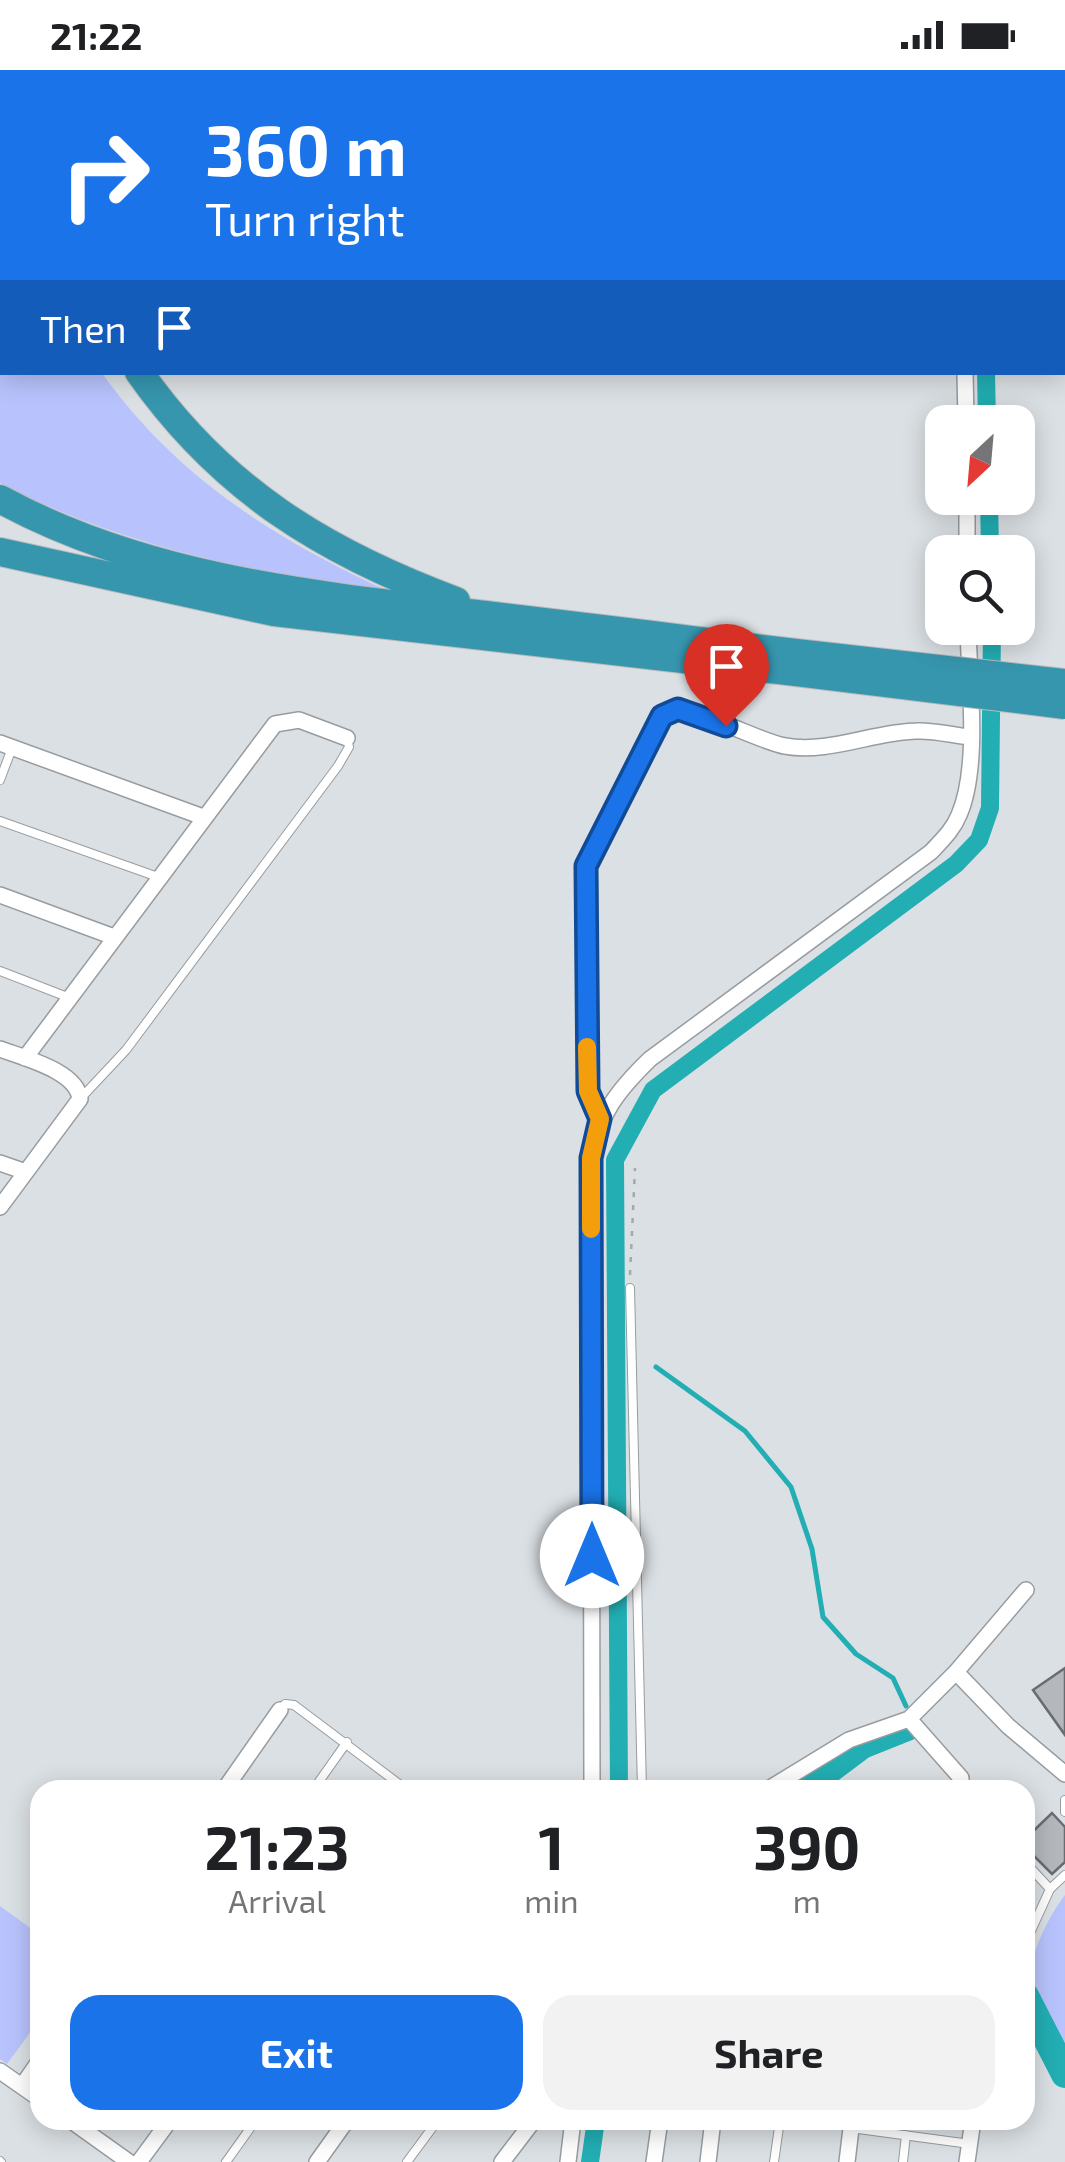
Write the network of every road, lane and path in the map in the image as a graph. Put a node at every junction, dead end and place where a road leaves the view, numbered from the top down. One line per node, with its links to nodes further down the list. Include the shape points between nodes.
1 (141, 375): 7 (highway, via 173,421 265,504)
2 (965, 375): 3 (street)
3 (966, 405)
4 (0, 499): 7 (highway, via 98,542 176,566)
5 (0, 515): 7 (highway, via 96,556 316,614)
6 (0, 552): 7 (highway, via 274,612)
7 (491, 627): 9 (highway)
8 (968, 645): 12 (street)
9 (796, 662): 10 (highway, bridge); 11 (highway, bridge)
10 (1065, 683)
11 (1065, 705)
12 (970, 737): 26 (street, via 964,802 941,841 650,1059); 26 (street, via 916,731 794,748 678,709 662,716 586,866 588,1091)
13 (347, 738): 16 (street, via 299,720 275,724); 25 (lane, via 350,747 338,766 126,1050)
14 (6, 746): 15 (lane); 16 (street)
15 (0, 780)
16 (203, 817): 18 (street)
17 (0, 821): 18 (lane)
18 (158, 878): 20 (street)
19 (0, 896): 20 (street)
20 (114, 937): 22 (street)
21 (0, 971): 22 (lane)
22 (70, 998): 24 (street)
23 (0, 1049): 24 (street)
24 (25, 1058): 25 (street, via 70,1080)
25 (80, 1099): 29 (street)
26 (600, 1119): 41 (street, via 591,1158)
27 (0, 1162): 29 (street)
28 (634, 1168): 31 (path)
29 (26, 1172): 30 (street)
30 (0, 1207)
31 (630, 1288): 42 (lane)
32 (1026, 1590): 33 (street)
33 (956, 1672): 35 (street); 37 (street)
34 (280, 1710): 36 (lane, via 294,1705); 38 (street)
35 (909, 1719): 43 (street, via 849,1740); 44 (street)
36 (348, 1742): 39 (lane); 40 (lane)
37 (1065, 1774)
38 (231, 1780)
39 (320, 1780)
40 (396, 1780)
41 (592, 1780)
42 (642, 1780)
43 (783, 1780)
44 (960, 1780)
45 (1065, 1800): 46 (lane)
46 (1065, 1812)
47 (1035, 1873): 49 (lane)
48 (1065, 1875): 49 (lane)
49 (1050, 1889): 50 (lane)
50 (1035, 1922)
51 (0, 2070): 53 (street)
52 (30, 2074): 53 (street)
53 (22, 2086): 54 (street)
54 (30, 2092)
55 (86, 2130): 70 (street)
56 (163, 2130): 71 (street)
57 (249, 2130): 72 (lane)
58 (340, 2130): 73 (street)
59 (431, 2130): 74 (lane)
60 (526, 2130): 75 (street)
61 (571, 2130): 76 (street)
62 (659, 2130): 77 (street)
63 (713, 2130): 78 (street)
64 (779, 2130): 79 (lane)
65 (851, 2130): 80 (street)
66 (881, 2130): 68 (lane)
67 (972, 2130): 69 (street)
68 (906, 2135): 69 (lane); 81 (lane)
69 (970, 2144): 82 (street)
70 (129, 2162)
71 (139, 2162)
72 (226, 2162)
73 (317, 2162)
74 (407, 2162)
75 (502, 2162)
76 (568, 2162)
77 (654, 2162)
78 (708, 2162)
79 (774, 2162)
80 (847, 2162)
81 (903, 2162)
82 (968, 2162)

